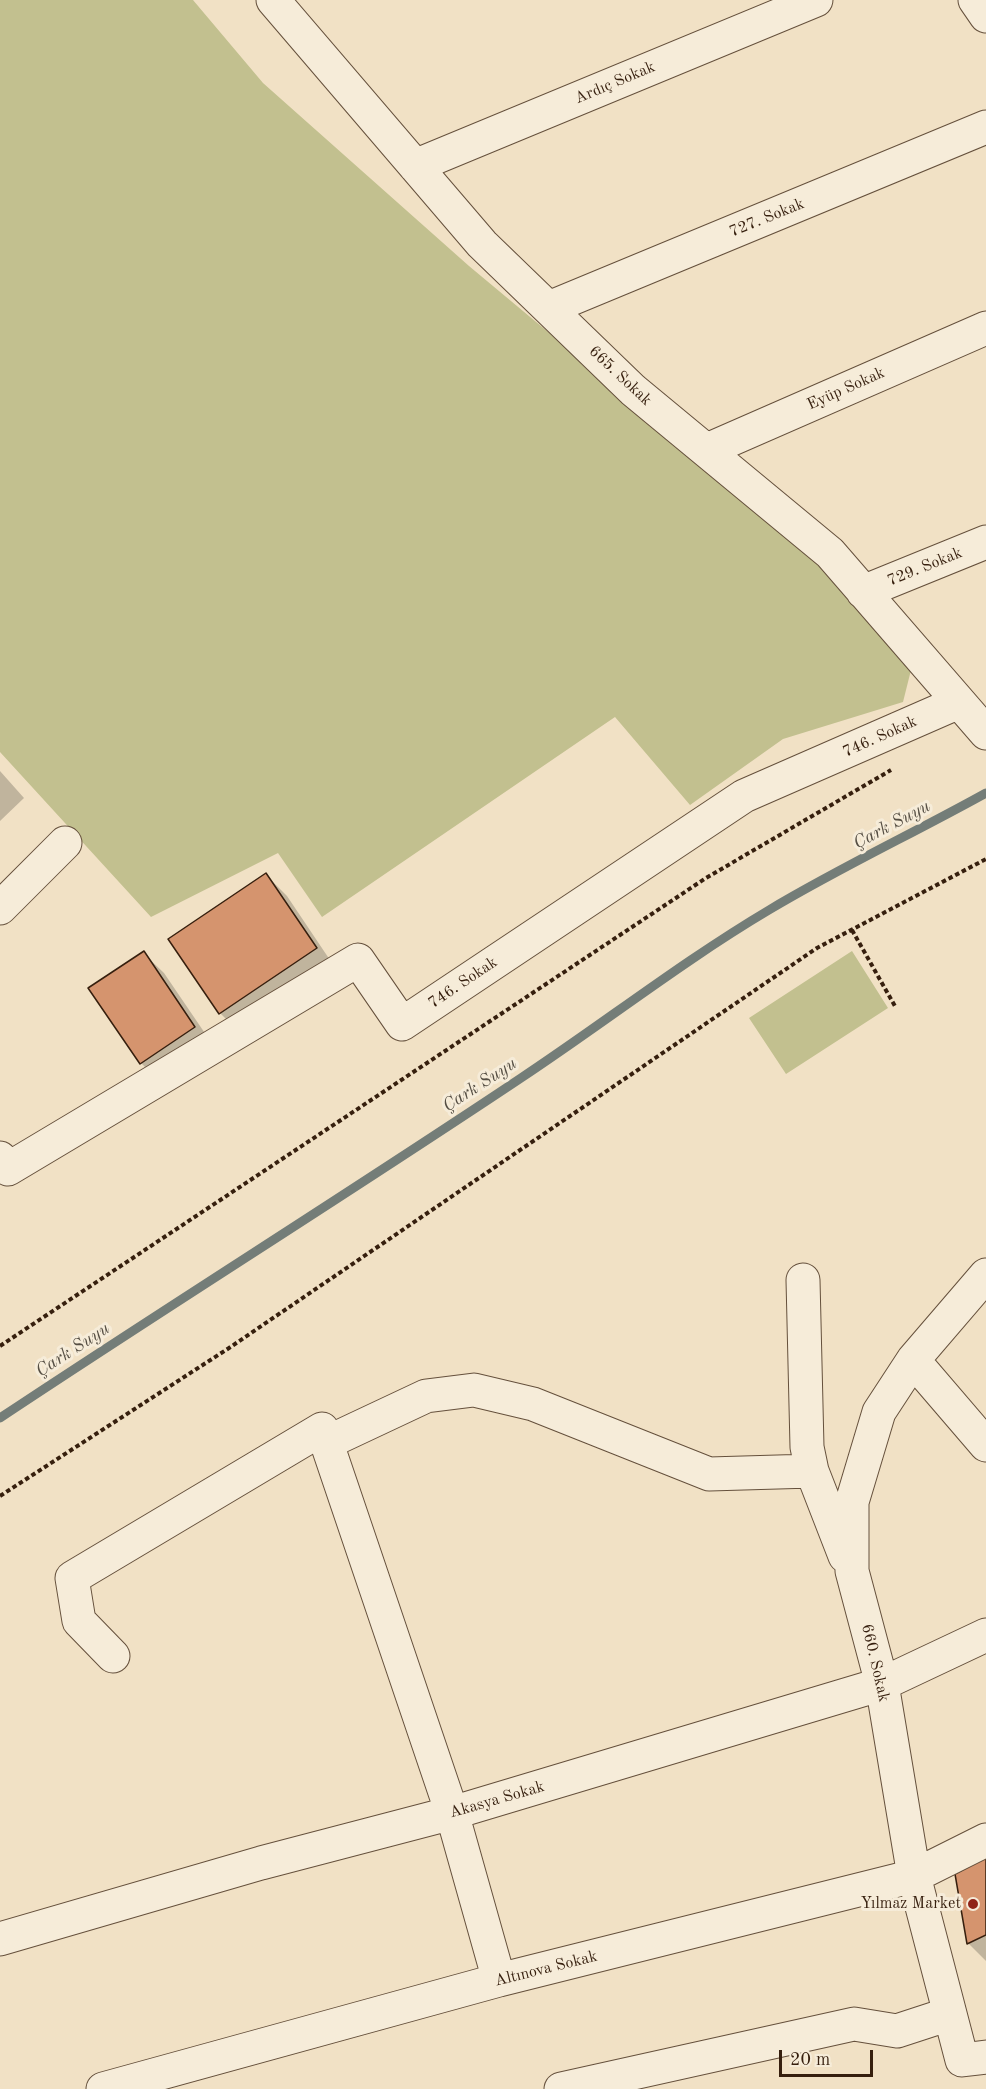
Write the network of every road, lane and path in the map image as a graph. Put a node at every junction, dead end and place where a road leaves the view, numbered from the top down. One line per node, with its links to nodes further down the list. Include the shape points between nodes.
1 (273, 0): 6 (street, 665. Sokak)
2 (816, 0): 6 (street, Ardıç Sokak)
3 (975, 0): 4 (street)
4 (986, 16)
5 (986, 127): 7 (street, 727. Sokak)
6 (415, 166): 7 (street, 665. Sokak, via 482,244)
7 (549, 308): 9 (street, 665. Sokak, via 633,390)
8 (986, 328): 9 (street, Eyüp Sokak)
9 (707, 450): 11 (street, 665. Sokak, via 830,553)
10 (986, 542): 11 (street, 729. Sokak)
11 (863, 592): 12 (street, 665. Sokak)
12 (959, 702): 13 (street, 665. Sokak); 20 (street, 746. Sokak, via 744,796 402,1024 358,960 8,1168)
13 (986, 733)
14 (892, 769): 23 (path, via 706,878)
15 (65, 843): 17 (street)
16 (986, 859): 18 (path)
17 (0, 908)
18 (852, 930): 19 (path); 28 (path, via 817,948 229,1348)
19 (896, 1008)
20 (0, 1158)
21 (803, 1280): 27 (street, via 807,1447)
22 (983, 1285): 24 (street, 660. Sokak)
23 (0, 1346)
24 (913, 1360): 26 (street); 29 (street, 660. Sokak, via 879,1412 852,1502)
25 (326, 1443): 27 (street, via 426,1396 474,1390 533,1404 709,1474); 31 (street, via 322,1429 72,1578 79,1621); 33 (street)
26 (986, 1445)
27 (812, 1471): 29 (street)
28 (0, 1496)
29 (852, 1571): 32 (street, 660. Sokak)
30 (986, 1635): 32 (street, Akasya Sokak)
31 (112, 1656)
32 (882, 1684): 33 (street, Akasya Sokak); 35 (street, 660. Sokak)
33 (452, 1813): 36 (street, Akasya Sokak, via 261,1863); 37 (street)
34 (986, 1840): 35 (street, Altınova Sokak)
35 (914, 1876): 37 (street, Altınova Sokak); 38 (street, 660. Sokak)
36 (0, 1940)
37 (500, 1980): 40 (street, Altınova Sokak)
38 (950, 2014): 39 (street, 660. Sokak, via 962,2060); 41 (street, via 897,2031 854,2024)
39 (986, 2057)
40 (103, 2089)
41 (561, 2089)

